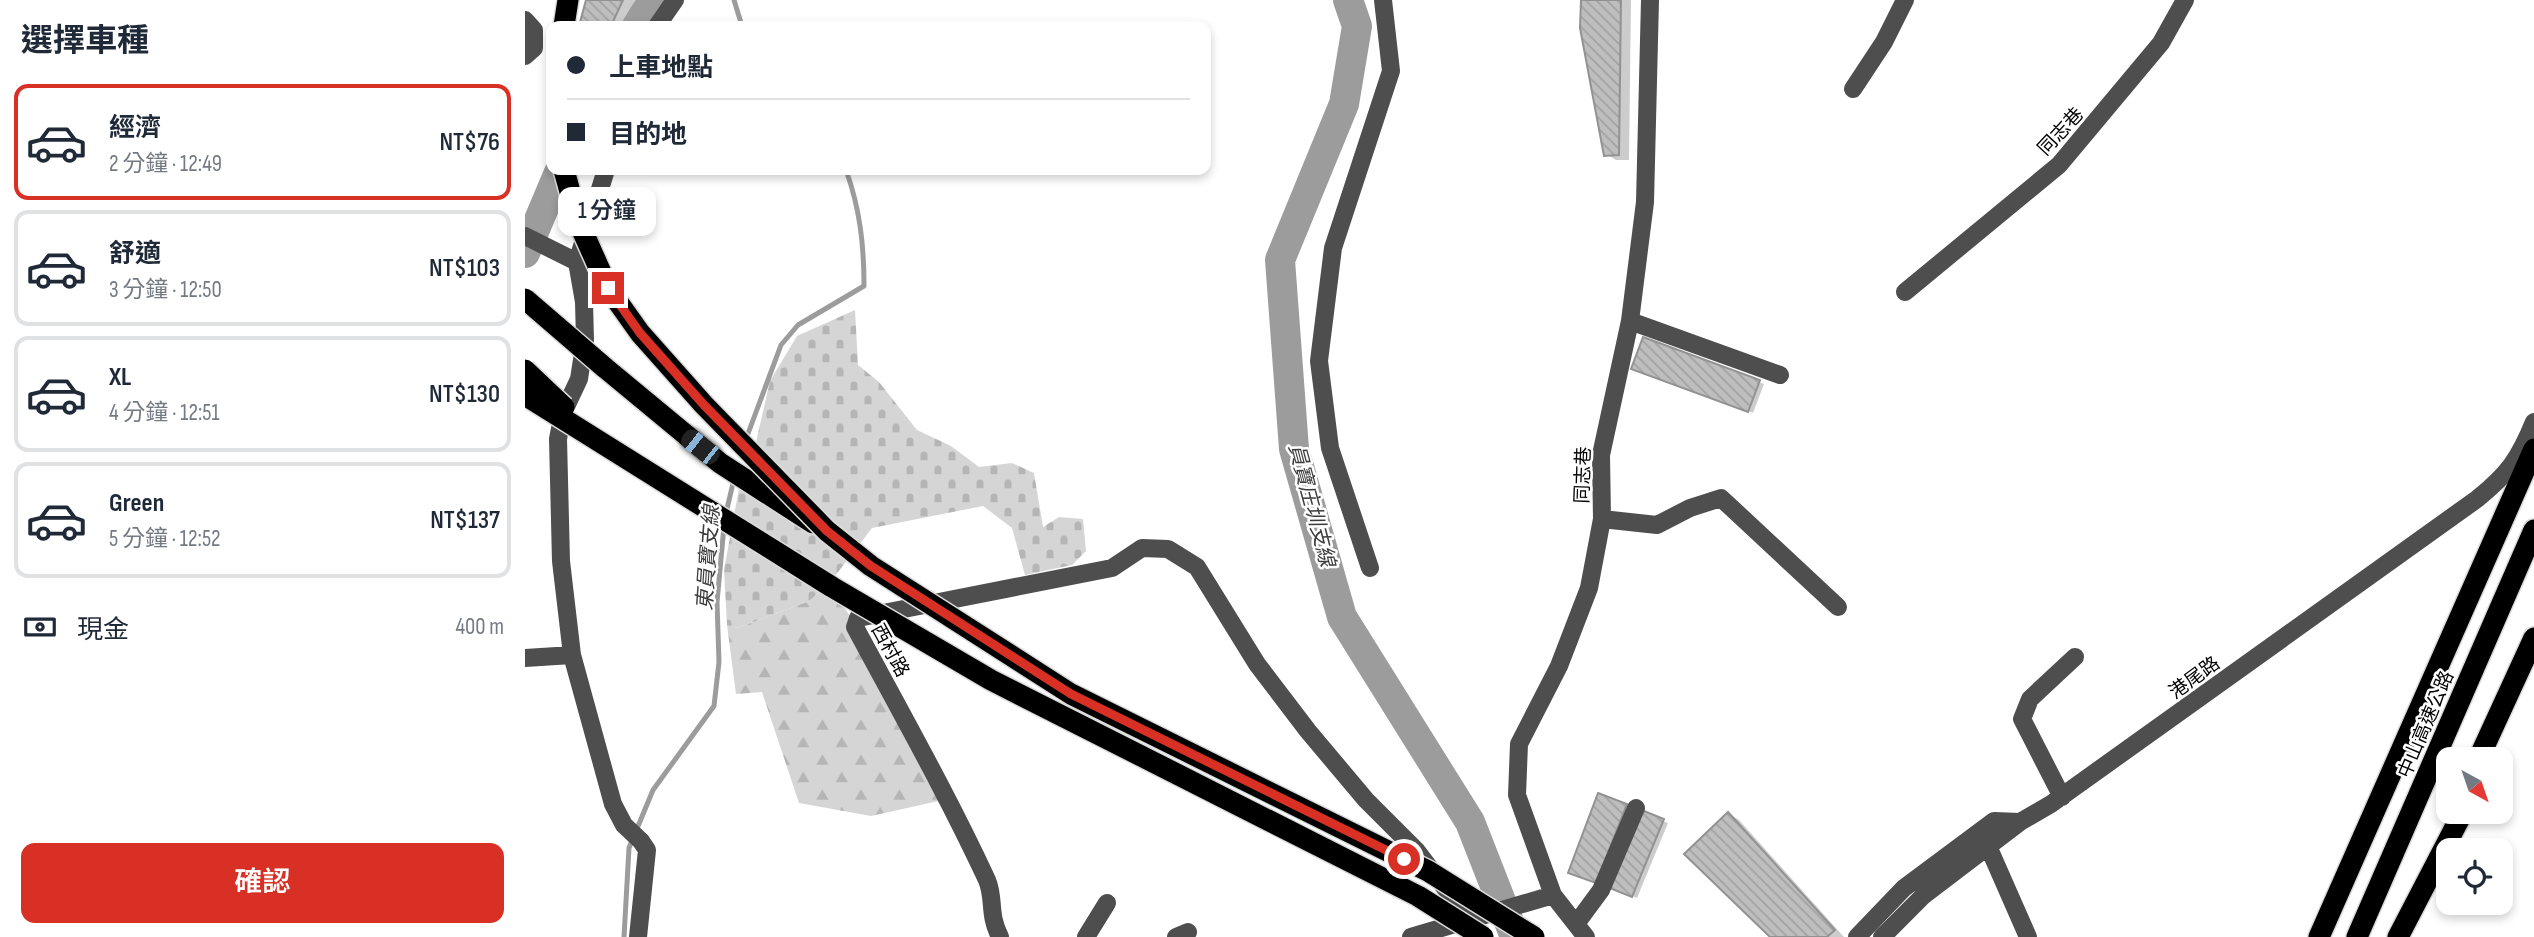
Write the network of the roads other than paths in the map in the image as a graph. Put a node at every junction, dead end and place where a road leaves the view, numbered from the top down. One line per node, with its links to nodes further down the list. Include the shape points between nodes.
1 (568, 0): 8 (highway)
2 (675, 0): 9 (street)
3 (1383, 0): 28 (street, via 1391,71 1333,248 1318,361 1330,448)
4 (1650, 0): 18 (street, 同志巷, via 1645,202)
5 (1905, 0): 11 (street)
6 (2185, 0): 16 (street, 同志巷, via 2161,43 2059,165)
7 (525, 20): 10 (street, via 534,30 534,48)
8 (565, 21)
9 (660, 21)
10 (525, 56)
11 (1853, 89)
12 (565, 175): 27 (highway, bridge, via 578,221 608,288 640,333)
13 (604, 175): 15 (street)
14 (525, 236): 15 (street)
15 (577, 262): 31 (street, via 585,340 579,379 563,413 558,439 561,561)
16 (1905, 292)
17 (525, 299): 27 (highway, bridge, via 720,463)
18 (1630, 321): 20 (street); 25 (street, 同志巷, via 1601,455)
19 (525, 370): 23 (highway, bridge)
20 (1780, 375)
21 (525, 395): 23 (highway, bridge)
22 (2534, 422): 37 (street, 港尾路, via 2519,458 2477,499)
23 (594, 436): 45 (highway, bridge, via 832,587 991,680)
24 (2534, 449): 55 (highway)
25 (1602, 519): 29 (street, via 1657,525 1721,498); 43 (street, 同志巷, via 1589,588 1559,666 1519,744 1517,795)
26 (2534, 530): 56 (highway, 中山高速公路)
27 (827, 531): 51 (highway, bridge, via 871,566 1071,694 1428,870)
28 (1370, 568)
29 (1838, 607)
30 (2534, 638): 35 (highway)
31 (572, 655): 33 (street); 47 (street, via 613,804 647,850)
32 (2075, 657): 37 (street, via 2030,699 2022,719)
33 (525, 658)
34 (2534, 674): 36 (highway)
35 (2484, 747)
36 (2497, 747)
37 (2061, 797): 39 (street, 港尾路)
38 (1636, 808): 46 (street, 同志巷)
39 (2020, 822): 42 (street); 52 (street, 港尾路, via 1994,821 1904,888)
40 (2449, 824): 57 (highway)
41 (2457, 824): 57 (highway)
42 (1988, 846): 53 (street, via 1924,895); 54 (street)
43 (1553, 895): 45 (street); 46 (street, 同志巷)
44 (1107, 903): 49 (street)
45 (1477, 929): 48 (street, 西村路, via 1416,850 1308,732 1258,664 1197,566 1168,550 1142,548 1112,568 858,618 855,627 954,810 990,887 991,919); 50 (street)
46 (1581, 930)
47 (638, 937)
48 (1000, 937)
49 (1086, 937)
50 (1411, 937)
51 (1534, 937)
52 (1857, 937)
53 (1882, 937)
54 (2028, 937)
55 (2319, 937)
56 (2357, 937)
57 (2398, 937)

